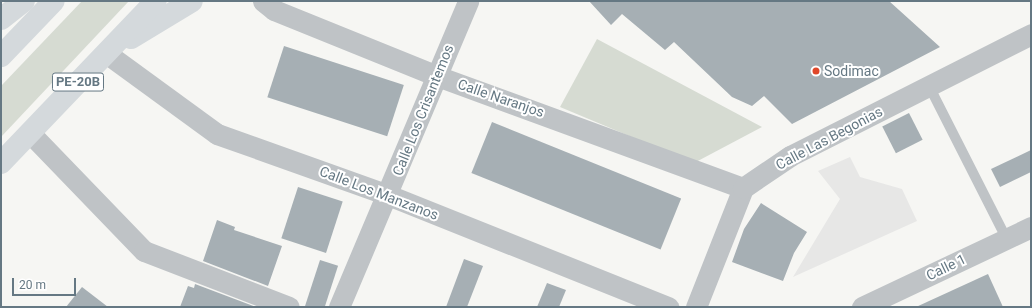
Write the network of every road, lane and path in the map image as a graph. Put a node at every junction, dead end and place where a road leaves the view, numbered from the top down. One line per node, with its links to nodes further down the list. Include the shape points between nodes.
1 (24, 1): 7 (highway)
2 (54, 1): 10 (highway)
3 (156, 1): 9 (highway, PE-20B)
4 (192, 1): 9 (highway)
5 (263, 1): 11 (street, Calle Naranjos, via 274,10)
6 (468, 1): 11 (street, Calle Los Crisantemos)
7 (1, 19)
8 (1031, 34): 12 (street, Calle Las Begonias)
9 (106, 53): 13 (highway, PE-20B); 16 (street, Calle Los Manzanos, via 217,134)
10 (1, 56)
11 (437, 76): 15 (street, Calle Naranjos); 16 (street, Calle Los Crisantemos)
12 (930, 86): 15 (street, Calle Las Begonias, via 790,156); 18 (lane)
13 (30, 132): 14 (highway, PE-20B); 19 (street, via 144,251)
14 (1, 162)
15 (743, 188): 22 (street)
16 (388, 195): 20 (street, Calle Los Crisantemos); 21 (street, Calle Los Manzanos)
17 (1030, 227): 18 (street, Calle 1)
18 (1006, 238): 23 (street, Calle 1)
19 (290, 307)
20 (339, 307)
21 (668, 307)
22 (696, 307)
23 (862, 307)

